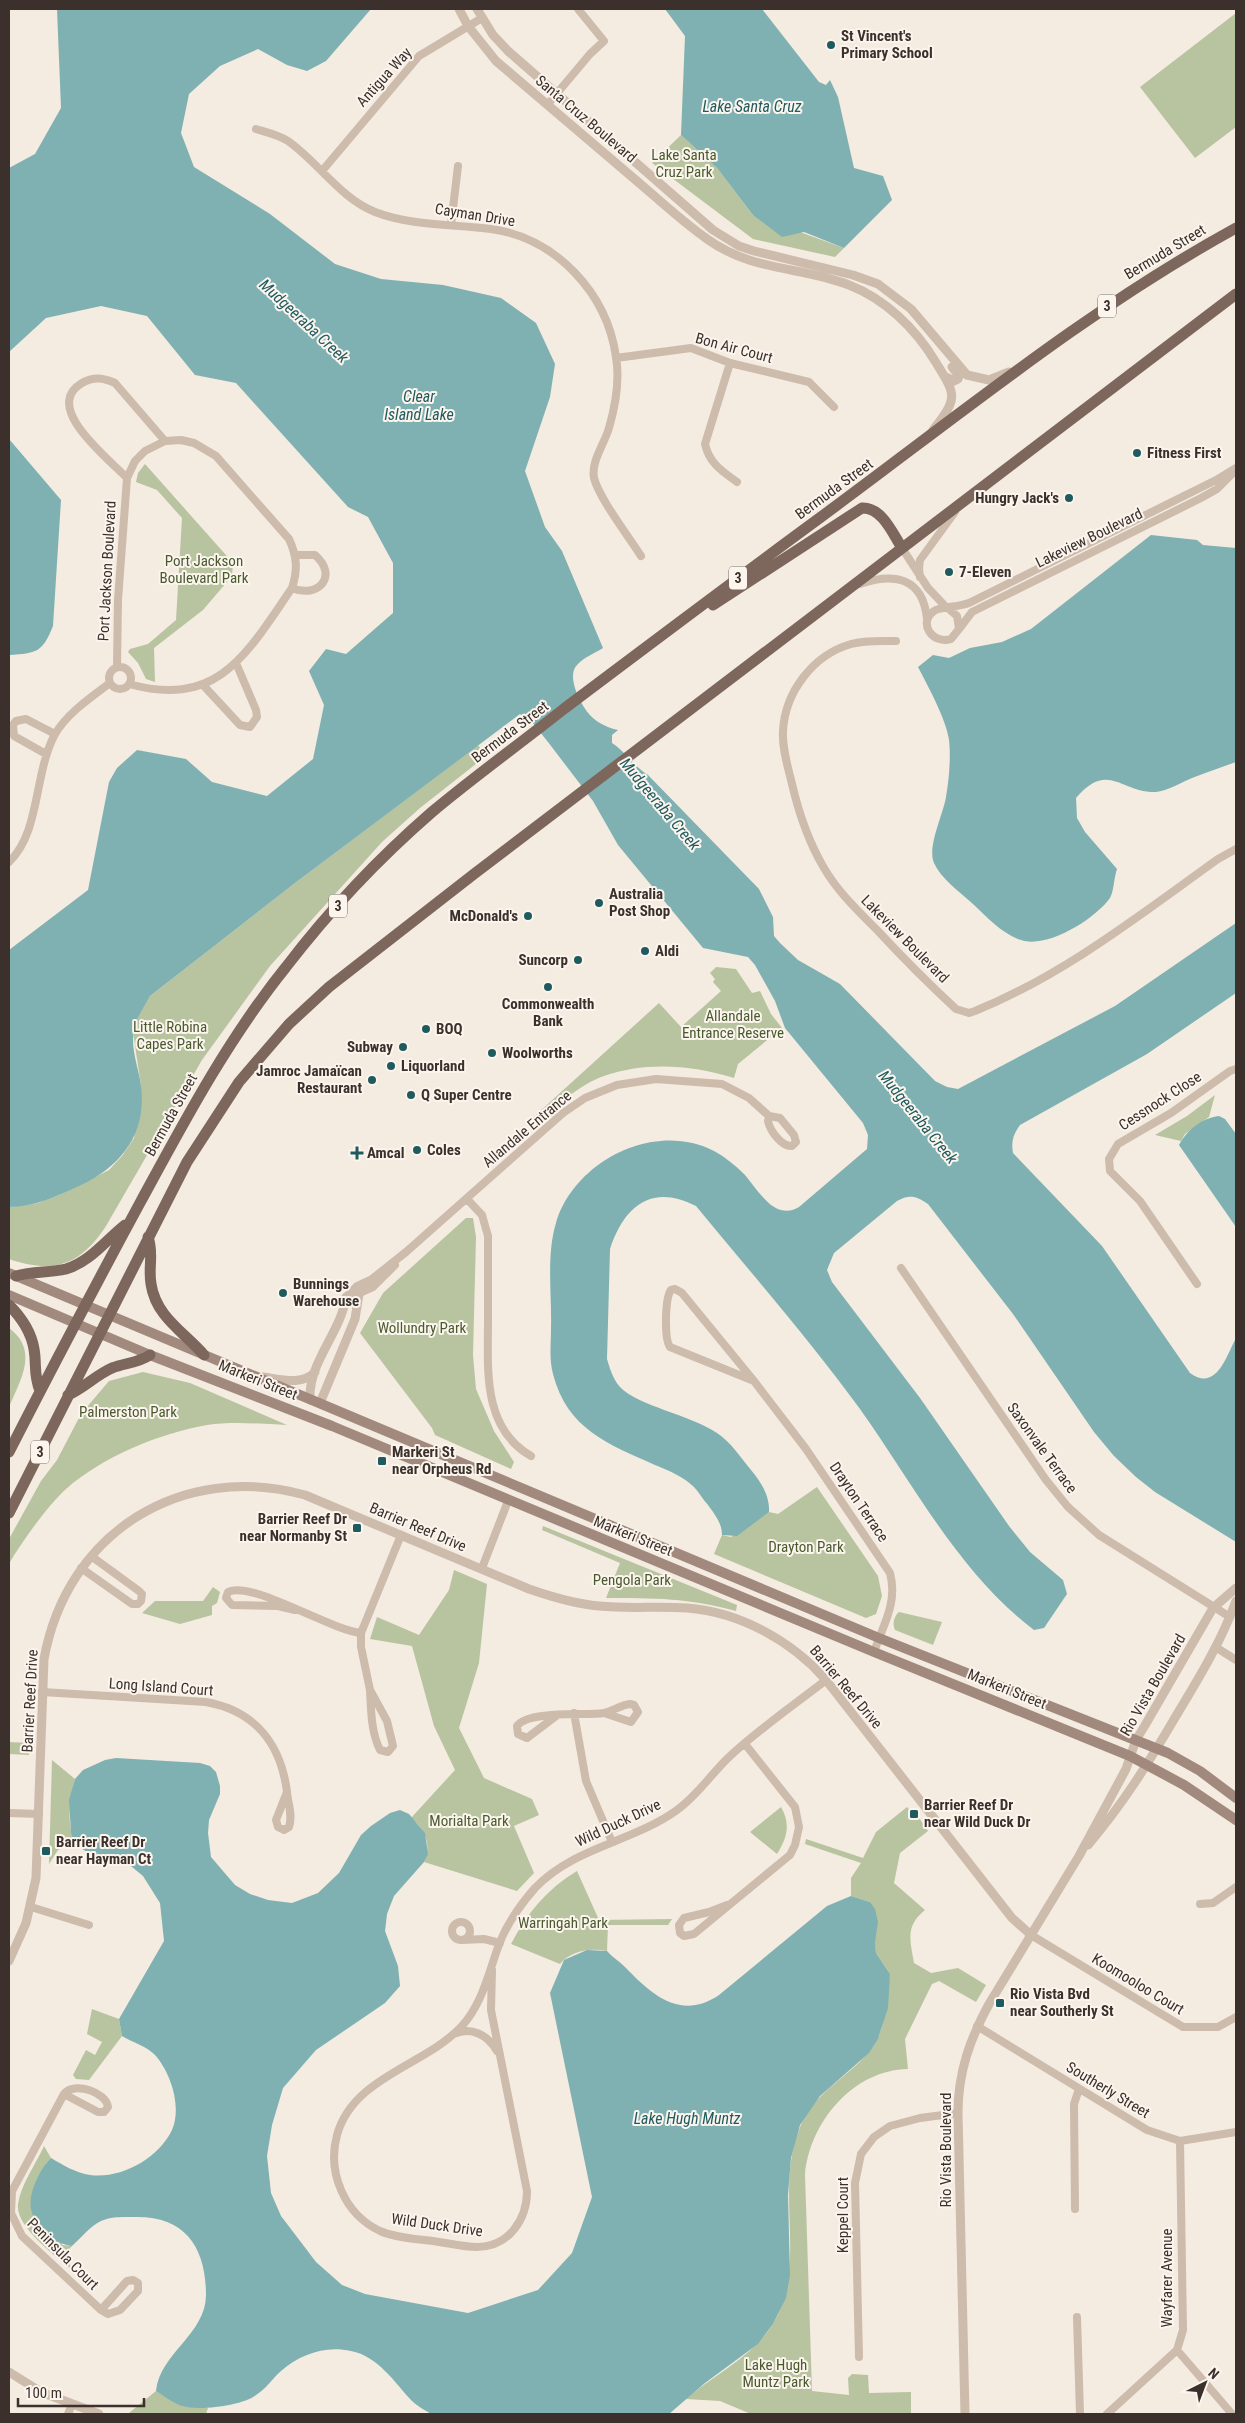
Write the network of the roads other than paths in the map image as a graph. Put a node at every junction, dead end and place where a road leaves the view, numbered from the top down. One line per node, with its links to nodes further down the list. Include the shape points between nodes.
1 (459, 9): 5 (street, Santa Cruz Boulevard)
2 (477, 9): 4 (street, Santa Cruz Boulevard)
3 (578, 9): 6 (street, via 604,41)
4 (482, 18): 5 (street, Antigua Way); 6 (street, Santa Cruz Boulevard, via 508,51)
5 (468, 26): 7 (street, Santa Cruz Boulevard, via 496,61); 10 (street, Antigua Way, via 419,56)
6 (556, 94): 7 (street); 13 (street, Santa Cruz Boulevard, via 697,217 727,239 754,251 864,278)
7 (548, 104): 15 (street, Santa Cruz Boulevard, via 718,247 750,262 848,284)
8 (256, 128): 10 (street, Cayman Drive, via 287,140)
9 (458, 166): 11 (street)
10 (322, 171): 11 (street, Cayman Drive, via 358,203 374,212)
11 (451, 225): 17 (street, Cayman Drive, via 493,229 521,236 554,253 576,273 601,306)
12 (1236, 228): 19 (main road, Bermuda Street / 3, via 1146,279)
13 (892, 293): 15 (street); 16 (street, Santa Cruz Boulevard)
14 (1236, 294): 28 (main road, 3)
15 (884, 304): 20 (street, Santa Cruz Boulevard, via 916,334)
16 (932, 333): 19 (street, Santa Cruz Boulevard, via 959,368 972,378 993,379); 20 (street, via 938,348 959,377 954,381)
17 (616, 358): 18 (street, Bon Air Court, via 691,348); 34 (street, Cayman Drive, via 614,402 608,430 594,466 594,479)
18 (730, 363): 21 (street, Bon Air Court, via 809,382); 26 (street, via 705,444 707,456)
19 (1024, 366): 22 (main road, Bermuda Street / 3)
20 (946, 377): 22 (street, Santa Cruz Boulevard, via 951,390 951,404)
21 (834, 407)
22 (925, 440): 44 (main road, Bermuda Street / 3)
23 (165, 441): 25 (street, Port Jackson Boulevard, via 145,451 135,461); 25 (street, via 115,384 104,378 92,379 73,390 69,403 75,424); 33 (street, via 194,443 216,456 289,539)
24 (1236, 469): 27 (street, Lakeview Boulevard); 29 (street, Lakeview Boulevard, via 1217,489)
25 (127, 478): 48 (street, Port Jackson Boulevard, via 118,600)
26 (736, 482)
27 (1184, 496): 29 (street); 30 (street, Lakeview Boulevard)
28 (962, 502): 32 (main road, 3); 37 (street, via 922,556 918,567)
29 (1188, 504): 31 (street, Lakeview Boulevard)
30 (1139, 519): 31 (street); 35 (street, Lakeview Boulevard)
31 (1142, 527): 36 (street, Lakeview Boulevard)
32 (902, 548): 37 (street); 38 (main road, 3); 44 (main road, via 878,512 861,509 750,582)
33 (296, 555): 39 (street, via 297,569); 39 (street, via 315,555 325,568 325,578 311,592)
34 (641, 556)
35 (1049, 564): 36 (street); 40 (street, Lakeview Boulevard)
36 (1052, 572): 41 (street, Lakeview Boulevard)
37 (920, 577): 42 (street)
38 (853, 586): 43 (street, via 883,578 904,580 922,598); 60 (main road, 3, via 344,975 290,1024 254,1064 210,1124)
39 (292, 588): 47 (street)
40 (993, 591): 41 (street); 42 (street, Lakeview Boulevard)
41 (989, 603): 45 (street, Lakeview Boulevard, via 969,614)
42 (948, 609): 43 (street, via 935,610); 45 (street, via 955,612 959,620)
43 (928, 619): 45 (street, via 928,631 935,638 946,640)
44 (664, 632): 59 (main road, Bermuda Street / 3, via 429,815 335,908 243,1025 200,1093)
45 (957, 633)
46 (896, 641): 54 (street, Lakeview Boulevard, via 851,644 817,663 800,682 788,703 784,747 798,813 824,868 845,898 956,1009 968,1013 976,1011 1040,979 1105,939)
47 (236, 663): 51 (street, via 217,679); 51 (street, via 256,710 257,717 250,727 240,725)
48 (117, 667): 49 (street, via 109,673); 50 (street, via 129,672)
49 (110, 683): 50 (street, via 121,689); 52 (street, via 68,718)
50 (130, 684): 51 (street, via 152,690 177,691)
51 (203, 685)
52 (55, 734): 53 (street); 53 (street, via 26,719 16,721 13,726 14,736)
53 (46, 754): 55 (street, via 26,839)
54 (1236, 849)
55 (9, 862)
56 (1236, 1070): 63 (street, Cessnock Close, via 1118,1144 1109,1159 1110,1171 1140,1202)
57 (769, 1116): 58 (street, Allandale Entrance, via 749,1098 722,1084 656,1079 629,1081 601,1090 574,1105)
58 (467, 1199): 64 (street, Allandale Entrance, via 406,1252 376,1285); 84 (street, via 482,1215 488,1236 490,1395 504,1431 520,1450)
59 (129, 1222): 62 (main road, via 74,1266); 67 (main road, Bermuda Street / 3)
60 (148, 1237): 69 (main road, 3); 72 (main road, via 152,1250 151,1284 158,1306 172,1325)
61 (900, 1268): 93 (street, Saxonvale Terrace, via 1068,1508 1099,1535)
62 (12, 1275): 67 (main road, Markeri Street)
63 (1197, 1284)
64 (359, 1290): 66 (street, Allandale Entrance); 73 (street, via 356,1314)
65 (9, 1295): 70 (main road, Markeri Street)
66 (346, 1297): 75 (street, Allandale Entrance, via 341,1320)
67 (84, 1304): 69 (main road, Markeri Street); 70 (main road, Bermuda Street / 3)
68 (9, 1305): 79 (main road, via 32,1339 34,1376)
69 (108, 1315): 71 (main road, 3); 72 (main road, Markeri Street)
70 (75, 1323): 71 (main road, Markeri Street); 79 (main road, Bermuda Street / 3)
71 (99, 1334): 74 (main road, Markeri Street); 80 (main road, 3)
72 (204, 1355): 77 (main road, Markeri Street)
73 (340, 1355): 75 (street, via 330,1355); 81 (street)
74 (150, 1356): 80 (main road, via 112,1368); 82 (main road, Markeri Street)
75 (320, 1362): 76 (street, Allandale Entrance)
76 (315, 1372): 77 (street, via 309,1378 297,1381); 81 (street, Allandale Entrance, via 310,1387)
77 (253, 1376): 81 (main road, Markeri Street)
78 (754, 1381): 78 (street, Drayton Terrace, via 670,1347 667,1342 667,1297 671,1290 682,1293); 97 (street, Drayton Terrace, via 806,1449 890,1573 894,1595)
79 (40, 1392): 83 (main road, Bermuda Street / 3)
80 (68, 1395): 86 (main road, 3)
81 (315, 1401): 82 (main road); 97 (main road, Markeri Street)
82 (313, 1418): 85 (main road, Markeri Street)
83 (9, 1452)
84 (531, 1456)
85 (508, 1501): 90 (street); 99 (main road, Markeri Street)
86 (9, 1513)
87 (401, 1535): 88 (street, Barrier Reef Drive, via 305,1495 270,1487 239,1486 207,1489 159,1504 121,1527); 90 (street, Barrier Reef Drive); 96 (street)
88 (91, 1556): 89 (street, Barrier Reef Drive); 89 (street, via 139,1591 141,1601 132,1604)
89 (81, 1568): 103 (street, Barrier Reef Drive, via 64,1596 51,1629 44,1659)
90 (482, 1568): 101 (street, Barrier Reef Drive, via 536,1591 580,1604 688,1608 722,1614 789,1645)
91 (1236, 1588): 93 (street, Rio Vista Boulevard)
92 (1236, 1601): 95 (street, Rio Vista Boulevard)
93 (1213, 1608): 95 (street, Saxonvale Terrace); 107 (street, Rio Vista Boulevard)
94 (295, 1610): 94 (street, via 278,1606 232,1605 226,1598 231,1591 252,1592); 96 (street, via 341,1629)
95 (1230, 1617): 98 (street, Rio Vista Boulevard)
96 (361, 1633): 102 (street)
97 (879, 1638): 99 (street, Drayton Terrace); 107 (main road, Markeri Street)
98 (1217, 1648): 100 (street); 109 (street, Rio Vista Boulevard)
99 (874, 1652): 110 (main road, Markeri Street)
100 (1236, 1660)
101 (826, 1680): 108 (street, Wild Duck Drive); 125 (street, Barrier Reef Drive, via 1012,1918)
102 (370, 1690): 102 (street, via 387,1721 393,1746 388,1752 380,1750 378,1745)
103 (42, 1692): 112 (street, Long Island Court, via 206,1702 228,1708 260,1729 274,1747 284,1771); 115 (street, Barrier Reef Drive)
104 (574, 1713): 105 (street); 106 (street); 117 (street, via 586,1781)
105 (604, 1713)
106 (556, 1716): 106 (street, via 527,1738 518,1734 517,1726 521,1722)
107 (1136, 1740): 109 (main road, Markeri Street); 110 (street, Rio Vista Boulevard)
108 (745, 1744): 117 (street, Wild Duck Drive, via 679,1809); 121 (street, via 795,1807 798,1837 790,1855 782,1863)
109 (1157, 1748): 111 (street, Rio Vista Boulevard); 113 (main road, Markeri Street, via 1200,1771)
110 (1130, 1756): 111 (main road, Markeri Street); 118 (street, Rio Vista Boulevard, via 1126,1770)
111 (1147, 1764): 116 (main road, Markeri Street, via 1184,1784); 118 (street, Rio Vista Boulevard, via 1118,1811)
112 (287, 1792)
113 (1236, 1798)
114 (9, 1813): 115 (street)
115 (39, 1814): 122 (street, Barrier Reef Drive)
116 (1236, 1820)
117 (612, 1842): 128 (street, Wild Duck Drive, via 570,1861 545,1879 513,1916)
118 (1079, 1856): 125 (street, Rio Vista Boulevard)
119 (1236, 1887): 120 (street, via 1213,1903)
120 (1200, 1904)
121 (727, 1905): 121 (street, via 694,1934 684,1936 680,1933 679,1925 684,1918)
122 (31, 1907): 124 (street); 129 (street, Barrier Reef Drive)
123 (467, 1924): 126 (street); 127 (street, via 469,1934); 127 (street, via 460,1922 452,1929 453,1937)
124 (89, 1925)
125 (1031, 1935): 131 (street, Koomooloo Court, via 1183,2027 1218,2027); 132 (street, Rio Vista Boulevard)
126 (484, 1939): 127 (street); 128 (street)
127 (459, 1941)
128 (500, 1944): 130 (street, Wild Duck Drive)
129 (9, 1961)
130 (492, 1970): 133 (street, Wild Duck Drive, via 472,2014); 134 (street, Wild Duck Drive, via 490,1999)
131 (1236, 2017)
132 (977, 2026): 135 (street, Southerly Street); 137 (street, Rio Vista Boulevard, via 962,2071)
133 (452, 2035): 134 (street, Wild Duck Drive, via 466,2031 481,2035 493,2044); 134 (street, Wild Duck Drive, via 361,2096 338,2131 334,2157 337,2182 360,2217 380,2230 405,2237 477,2247 498,2242 517,2226 525,2210 527,2191)
134 (499, 2055)
135 (1079, 2089): 139 (street, Southerly Street, via 1147,2130); 140 (street, via 1074,2104)
136 (64, 2094): 136 (street, via 71,2088 83,2088 105,2099 107,2109 98,2112); 141 (street, Peninsula Court, via 12,2191)
137 (958, 2113): 145 (street, Keppel Court, via 890,2126 874,2137 861,2154 855,2183); 150 (street, Rio Vista Boulevard)
138 (1236, 2132): 139 (street, Southerly Street)
139 (1180, 2141): 144 (street, Wayfarer Avenue, via 1182,2330)
140 (1075, 2209)
141 (10, 2213): 142 (street, Peninsula Court, via 22,2236)
142 (101, 2310): 142 (street, Peninsula Court, via 127,2281 138,2283 138,2291 120,2310 108,2314)
143 (1077, 2317): 151 (street)
144 (1177, 2350): 152 (street, Wayfarer Avenue); 153 (street)
145 (859, 2357)
146 (9, 2372): 147 (street, via 41,2392)
147 (72, 2404): 148 (street); 149 (street)
148 (68, 2414)
149 (99, 2414)
150 (965, 2414)
151 (1080, 2414)
152 (1107, 2414)
153 (1232, 2414)

